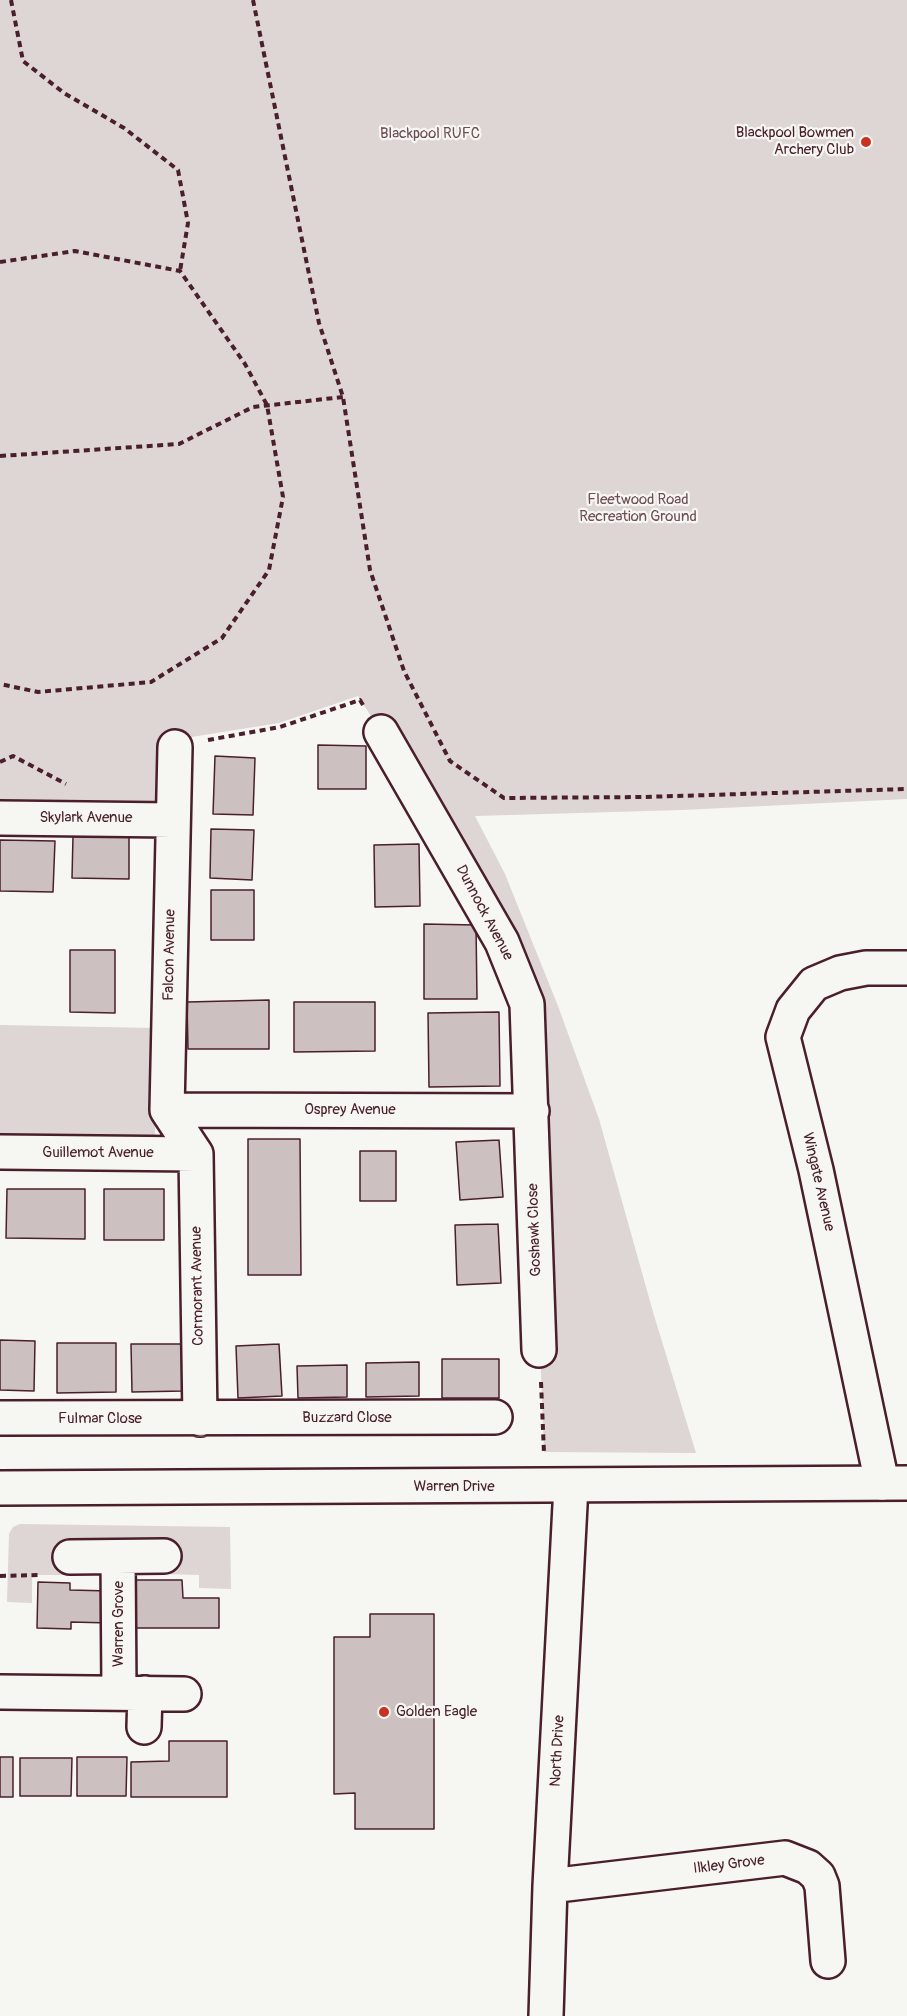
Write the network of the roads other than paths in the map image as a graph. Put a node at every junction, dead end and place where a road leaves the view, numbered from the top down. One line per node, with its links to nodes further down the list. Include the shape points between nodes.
1 (381, 732): 7 (street, Dunnock Avenue, via 502,942 527,1004)
2 (175, 747): 4 (street, Falcon Avenue)
3 (0, 818): 4 (street, Skylark Avenue)
4 (172, 820): 6 (street, Falcon Avenue)
5 (907, 968): 14 (street, Wingate Avenue, via 867,968 840,973 814,984 793,1010 783,1037)
6 (167, 1110): 7 (street, Osprey Avenue); 9 (street)
7 (532, 1111): 10 (street, Goshawk Close)
8 (0, 1152): 9 (street, Guillemot Avenue)
9 (196, 1154): 13 (street, Cormorant Avenue)
10 (540, 1350)
11 (495, 1417): 13 (street, Buzzard Close)
12 (0, 1418): 13 (street, Fulmar Close)
13 (200, 1419)
14 (894, 1483): 15 (street, Warren Drive)
15 (558, 1486): 16 (street, Warren Drive); 24 (street, North Drive)
16 (0, 1488)
17 (164, 1556): 19 (street)
18 (70, 1557): 19 (street)
19 (118, 1557): 21 (street, Warren Grove)
20 (0, 1692): 21 (street)
21 (132, 1693): 22 (street); 23 (street, Warren Grove)
22 (184, 1694)
23 (144, 1727)
24 (550, 1886): 25 (street, Ilkley Grove, via 785,1858 808,1867 818,1876); 26 (street, North Drive)
25 (828, 1961)
26 (546, 2016)

